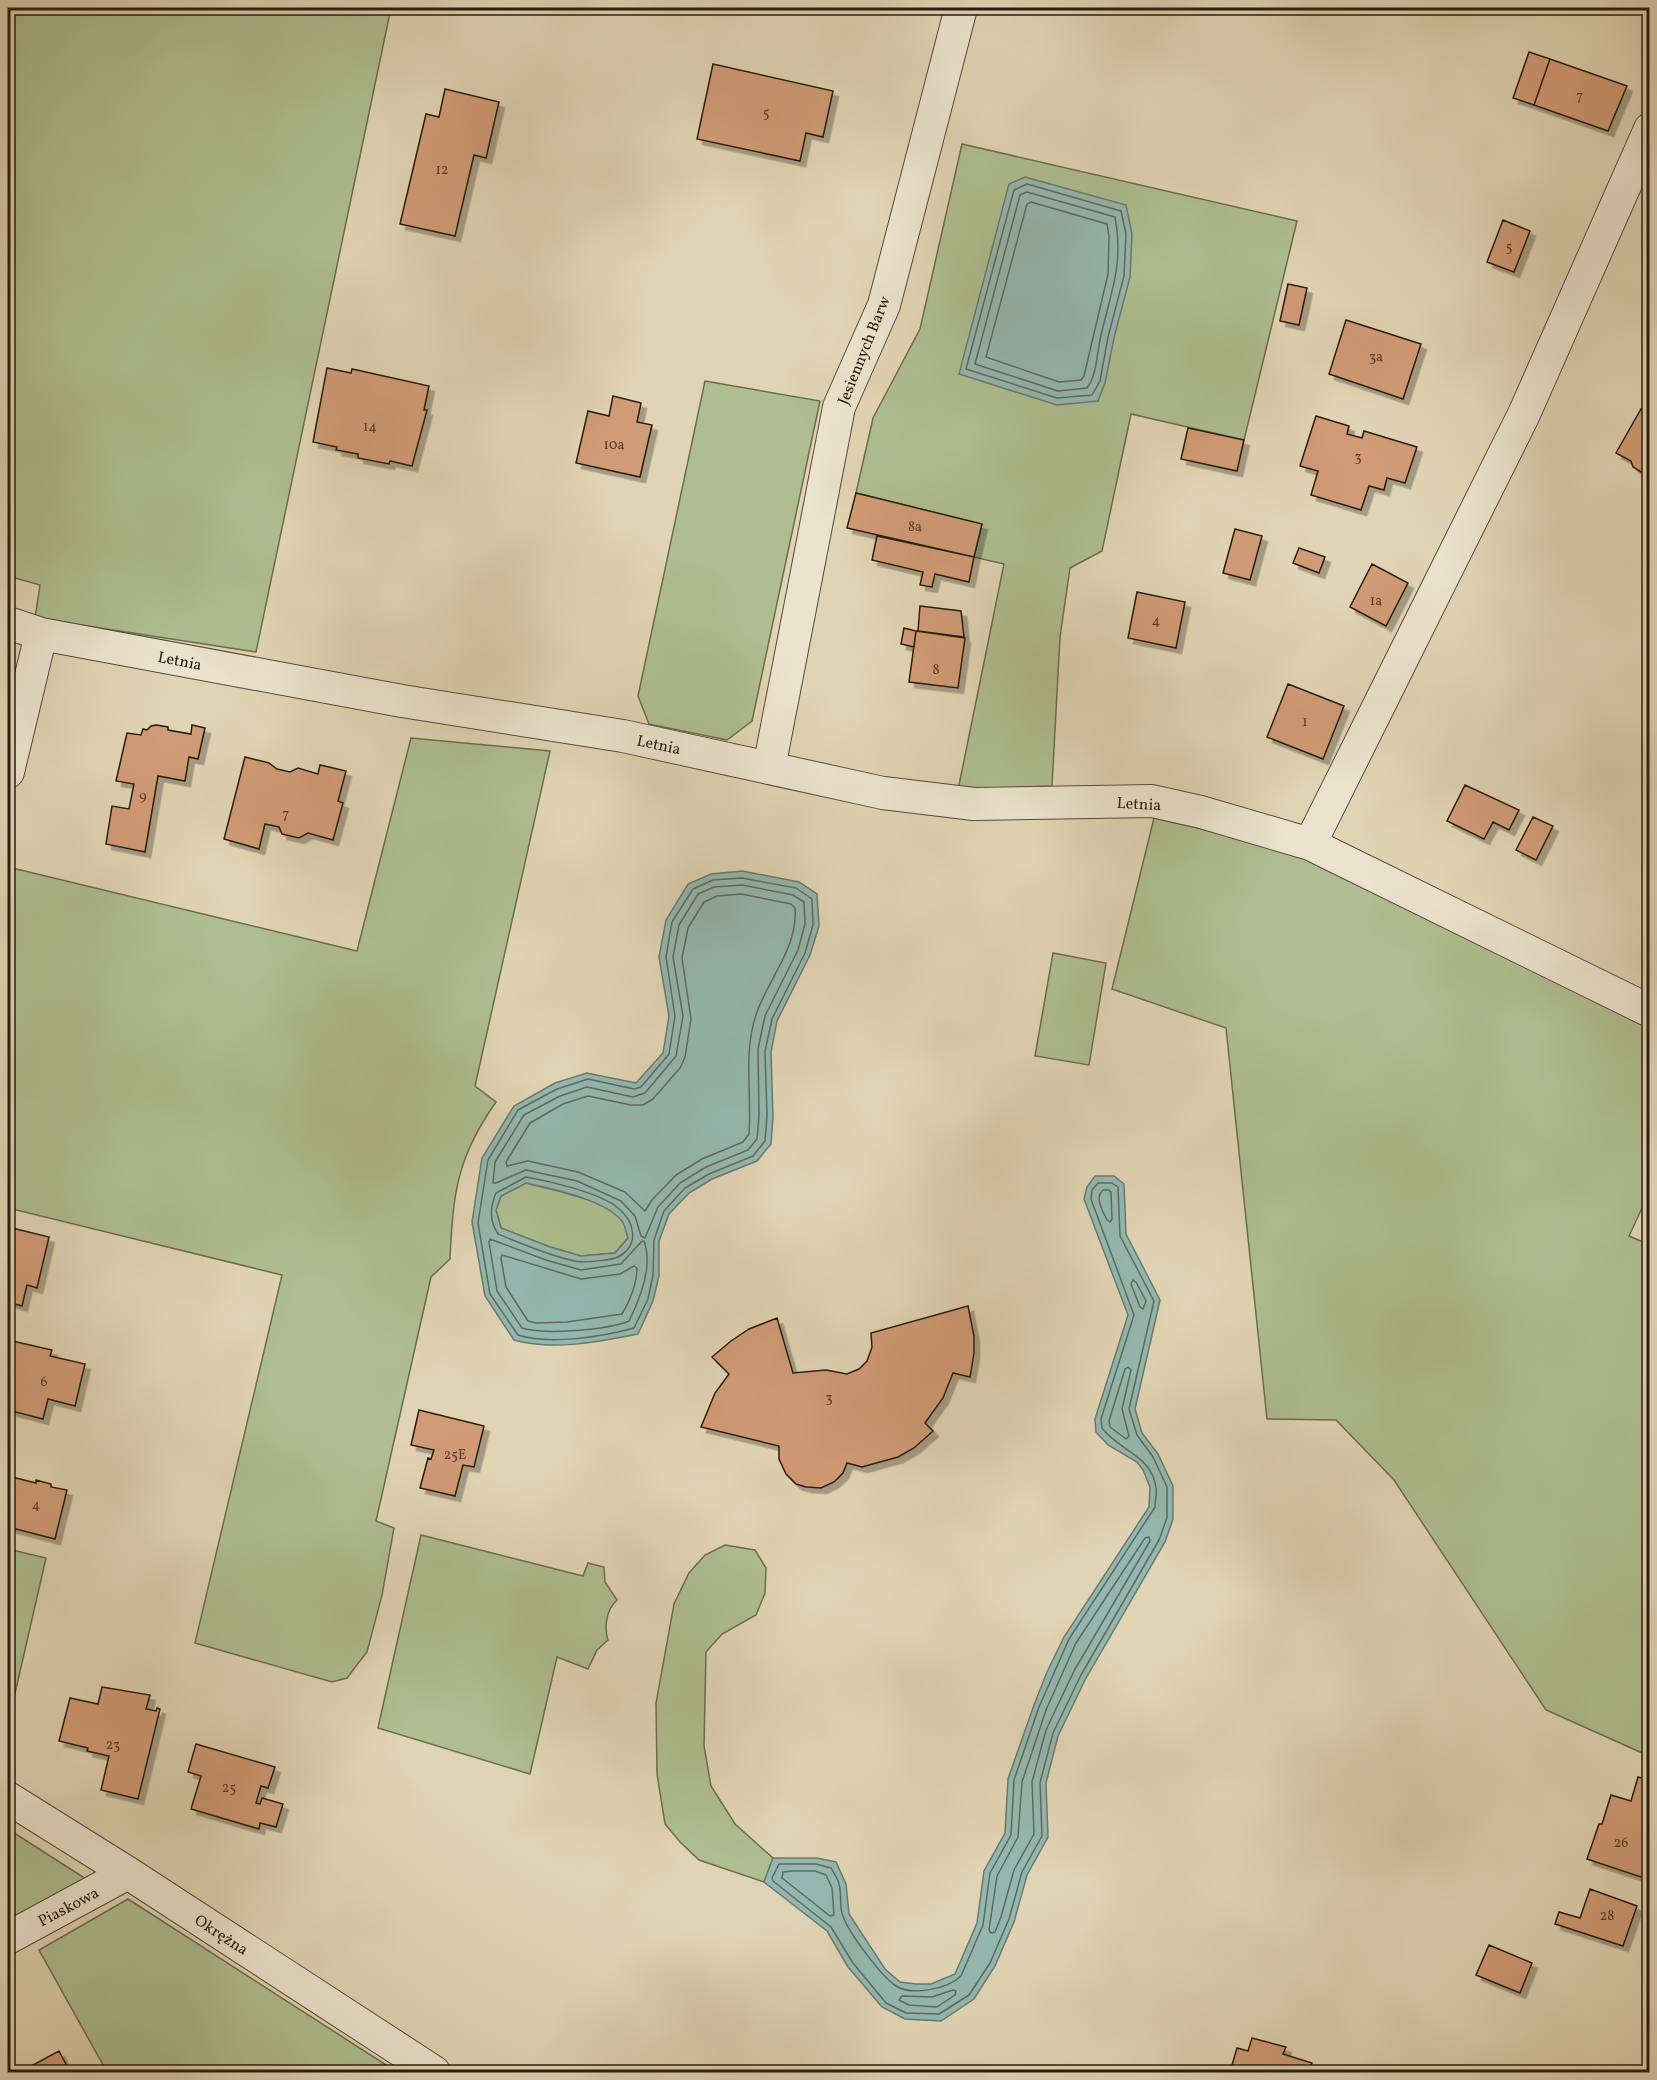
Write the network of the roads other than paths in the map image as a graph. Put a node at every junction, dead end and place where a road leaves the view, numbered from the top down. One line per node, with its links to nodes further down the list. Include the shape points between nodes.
1 (961, 8): 5 (street, Jesiennych Barw, via 884,305 839,407)
2 (1650, 129): 7 (street, via 1524,414)
3 (8, 622): 4 (street, Letnia)
4 (41, 634): 5 (street, Letnia, via 402,701 623,736); 6 (street)
5 (769, 768): 7 (street, Letnia, via 883,793 974,804 1152,801)
6 (8, 772)
7 (1310, 844): 8 (street, Letnia)
8 (1650, 1011)
9 (8, 1798): 10 (street, Okrężna)
10 (128, 1873): 11 (street, Piaskowa); 12 (street, Okrężna)
11 (8, 1938)
12 (434, 2073)

